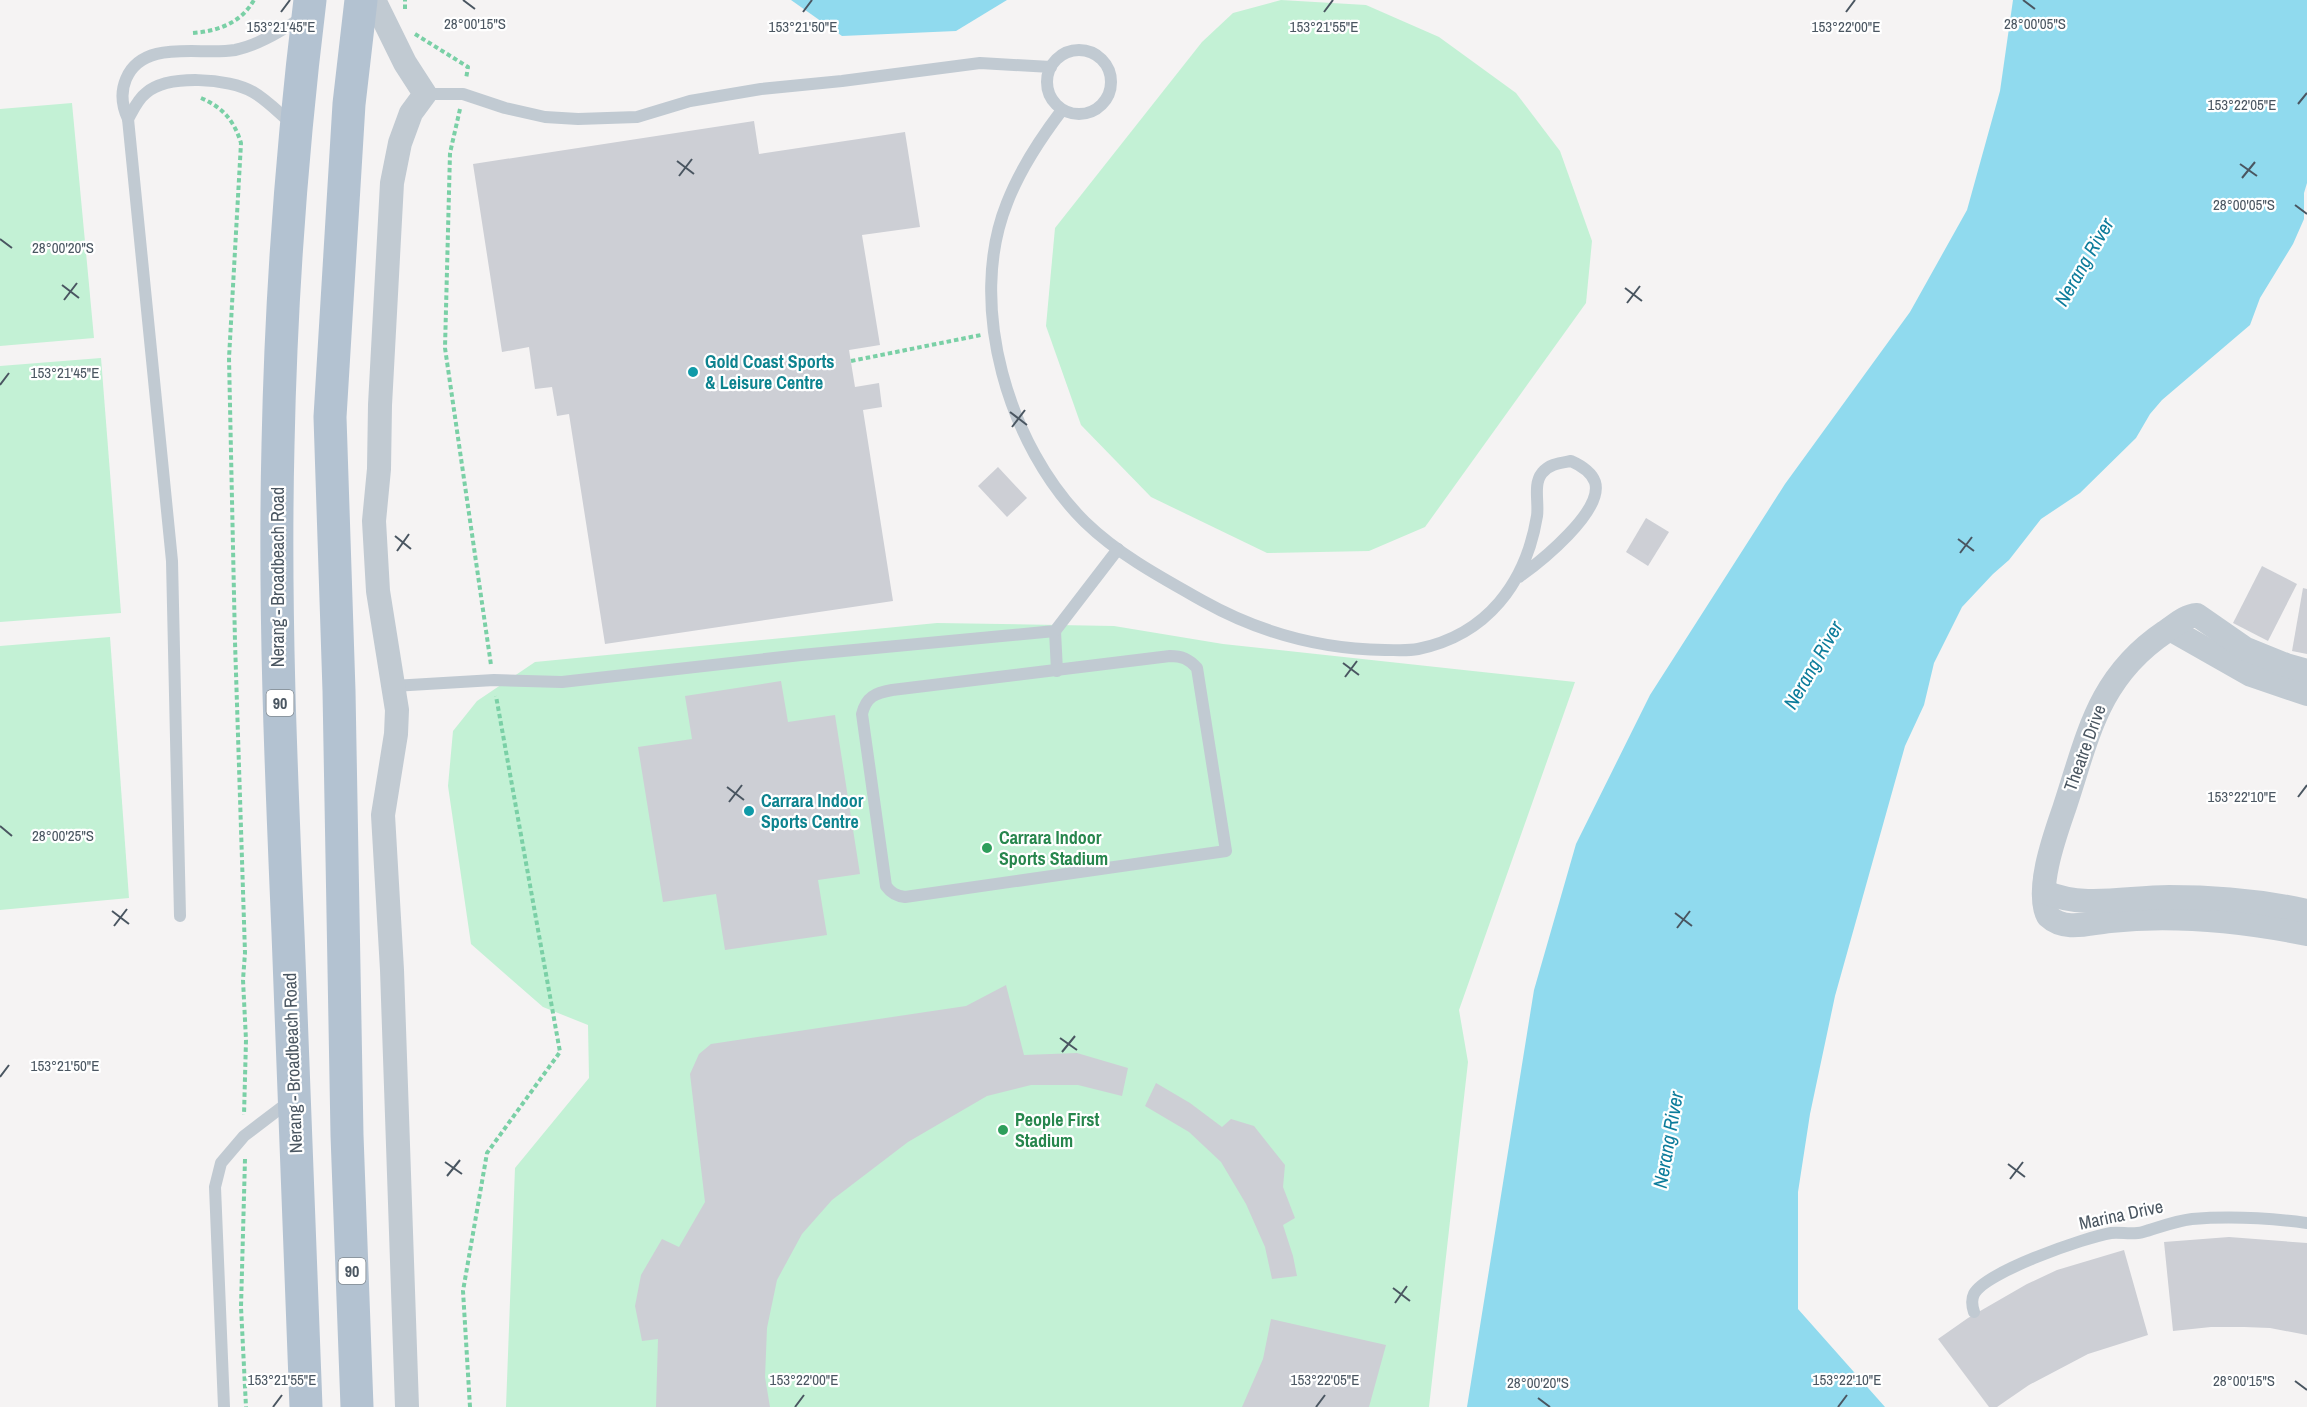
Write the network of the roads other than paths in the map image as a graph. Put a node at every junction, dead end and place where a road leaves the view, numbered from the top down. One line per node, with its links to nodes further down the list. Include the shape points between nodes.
1 (361, 0): 26 (main road, 90, via 349,104 330,417)
2 (374, 0): 5 (street)
3 (309, 7): 7 (lane, via 251,45 233,50 165,53 139,61 128,74 122,93); 8 (main road, Nerang - Broadbeach Road / 90)
4 (1051, 67): 5 (lane, via 980,63 761,89 690,100 637,117 545,117 463,94); 6 (lane, via 1047,86); 6 (lane, via 1067,52 1089,51 1099,57 1111,74 1110,93 1099,108 1081,115)
5 (425, 94): 15 (street, via 411,113 392,183 380,405 375,521 378,591)
6 (1062, 110): 9 (lane, via 1040,139 1006,205 996,240 993,272 995,332 1006,388 1038,459 1085,521)
7 (128, 119): 8 (lane, via 147,92 190,80 251,91); 19 (lane, via 172,561)
8 (295, 127): 21 (main road, Nerang - Broadbeach Road / 90, via 281,359 277,557)
9 (1118, 549): 10 (lane, via 1223,612 1268,632 1318,644 1371,650 1415,650 1445,642 1476,624); 11 (lane)
10 (1519, 577): 10 (lane, via 1538,513 1540,474 1551,465 1571,460 1585,468 1595,482 1595,500 1542,561)
11 (1055, 631): 13 (lane); 15 (lane, via 562,682 494,680)
12 (2255, 665): 14 (street, Theatre Drive); 16 (street, Theatre Drive); 17 (street, Theatre Drive, via 2170,629 2146,646 2106,693 2092,721 2049,854 2045,908 2048,916 2064,924)
13 (1057, 671): 13 (lane, via 1170,656 1191,661 1200,678 1226,851 904,897 893,894 886,886 879,848 862,714 865,703 872,695 892,690)
14 (2307, 671)
15 (393, 686): 27 (street, via 396,734 383,815)
16 (2307, 694)
17 (2202, 909): 18 (street, Theatre Drive); 20 (street, Theatre Drive, via 2240,922)
18 (2307, 911)
19 (180, 916)
20 (2307, 934)
21 (295, 1098): 24 (lane, via 244,1136 221,1163 215,1187); 25 (main road, Nerang - Broadbeach Road / 90)
22 (2307, 1223): 23 (lane, Marina Drive, via 2225,1217 2181,1221 2068,1245 1998,1275 1975,1291)
23 (1974, 1312)
24 (224, 1407)
25 (306, 1407)
26 (357, 1407)
27 (406, 1407)

